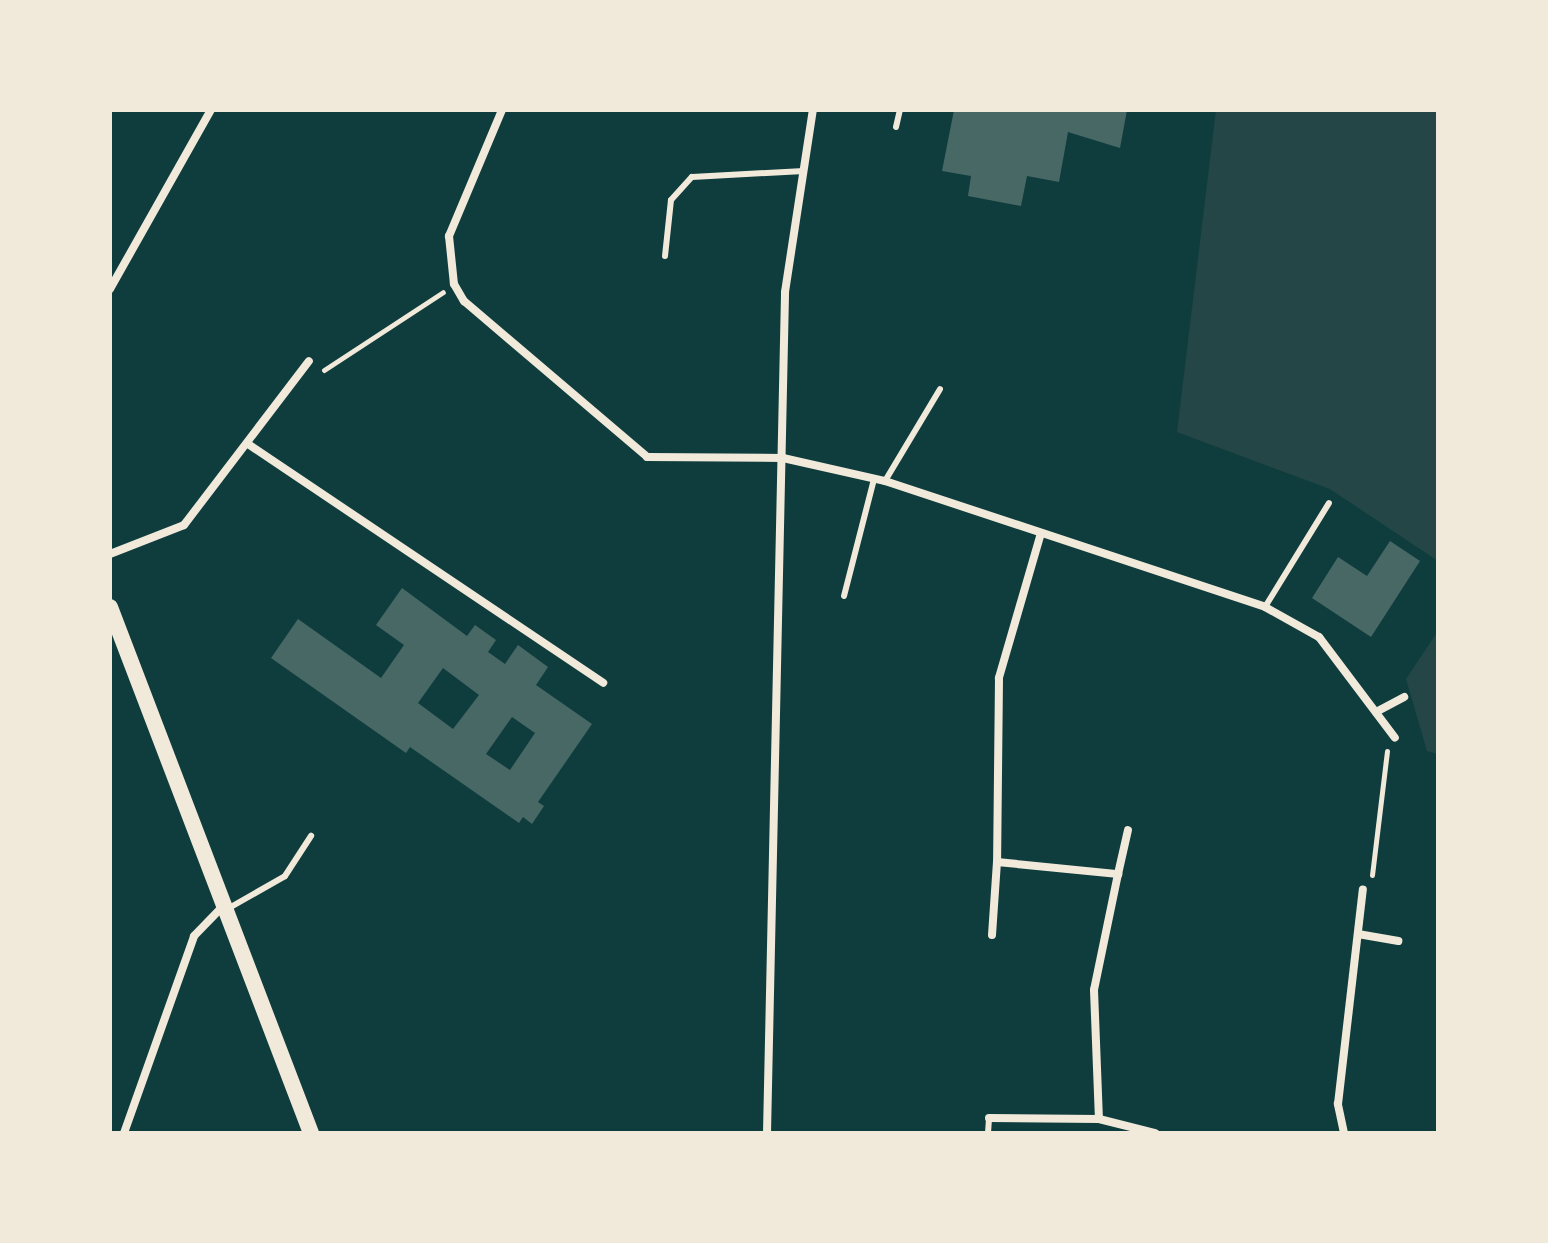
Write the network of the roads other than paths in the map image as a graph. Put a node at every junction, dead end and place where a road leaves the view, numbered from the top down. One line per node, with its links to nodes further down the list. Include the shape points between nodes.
1 (211, 110): 8 (street)
2 (502, 110): 12 (street, via 449,236 454,284 464,301 647,457)
3 (813, 110): 6 (street)
4 (900, 110): 5 (lane)
5 (896, 127)
6 (804, 171): 7 (lane, via 692,177 671,200); 12 (street, via 785,292)
7 (665, 256)
8 (110, 289)
9 (309, 361): 11 (street)
10 (940, 389): 14 (lane)
11 (248, 444): 17 (street, via 184,525); 22 (street)
12 (783, 458): 13 (street); 39 (street)
13 (874, 479): 14 (street); 18 (lane)
14 (885, 481): 16 (street)
15 (1329, 503): 20 (lane)
16 (1041, 533): 20 (street); 28 (street, via 999,678)
17 (110, 554)
18 (844, 596)
19 (110, 607): 21 (main road)
20 (1265, 607): 24 (street, via 1319,637)
21 (114, 630): 31 (main road)
22 (603, 683)
23 (1404, 697): 24 (street)
24 (1376, 712): 25 (street)
25 (1395, 738)
26 (1128, 830): 29 (street)
27 (311, 836): 31 (lane, via 285,876)
28 (997, 862): 29 (street); 33 (street)
29 (1118, 874): 36 (street, via 1094,990)
30 (1363, 889): 32 (street)
31 (228, 906): 37 (street, via 194,936); 38 (main road)
32 (1358, 934): 34 (street); 42 (street, via 1338,1104)
33 (992, 935)
34 (1398, 941)
35 (989, 1118): 36 (street); 40 (lane)
36 (1099, 1119): 41 (street)
37 (124, 1133)
38 (311, 1133)
39 (767, 1133)
40 (988, 1133)
41 (1155, 1133)
42 (1344, 1133)

